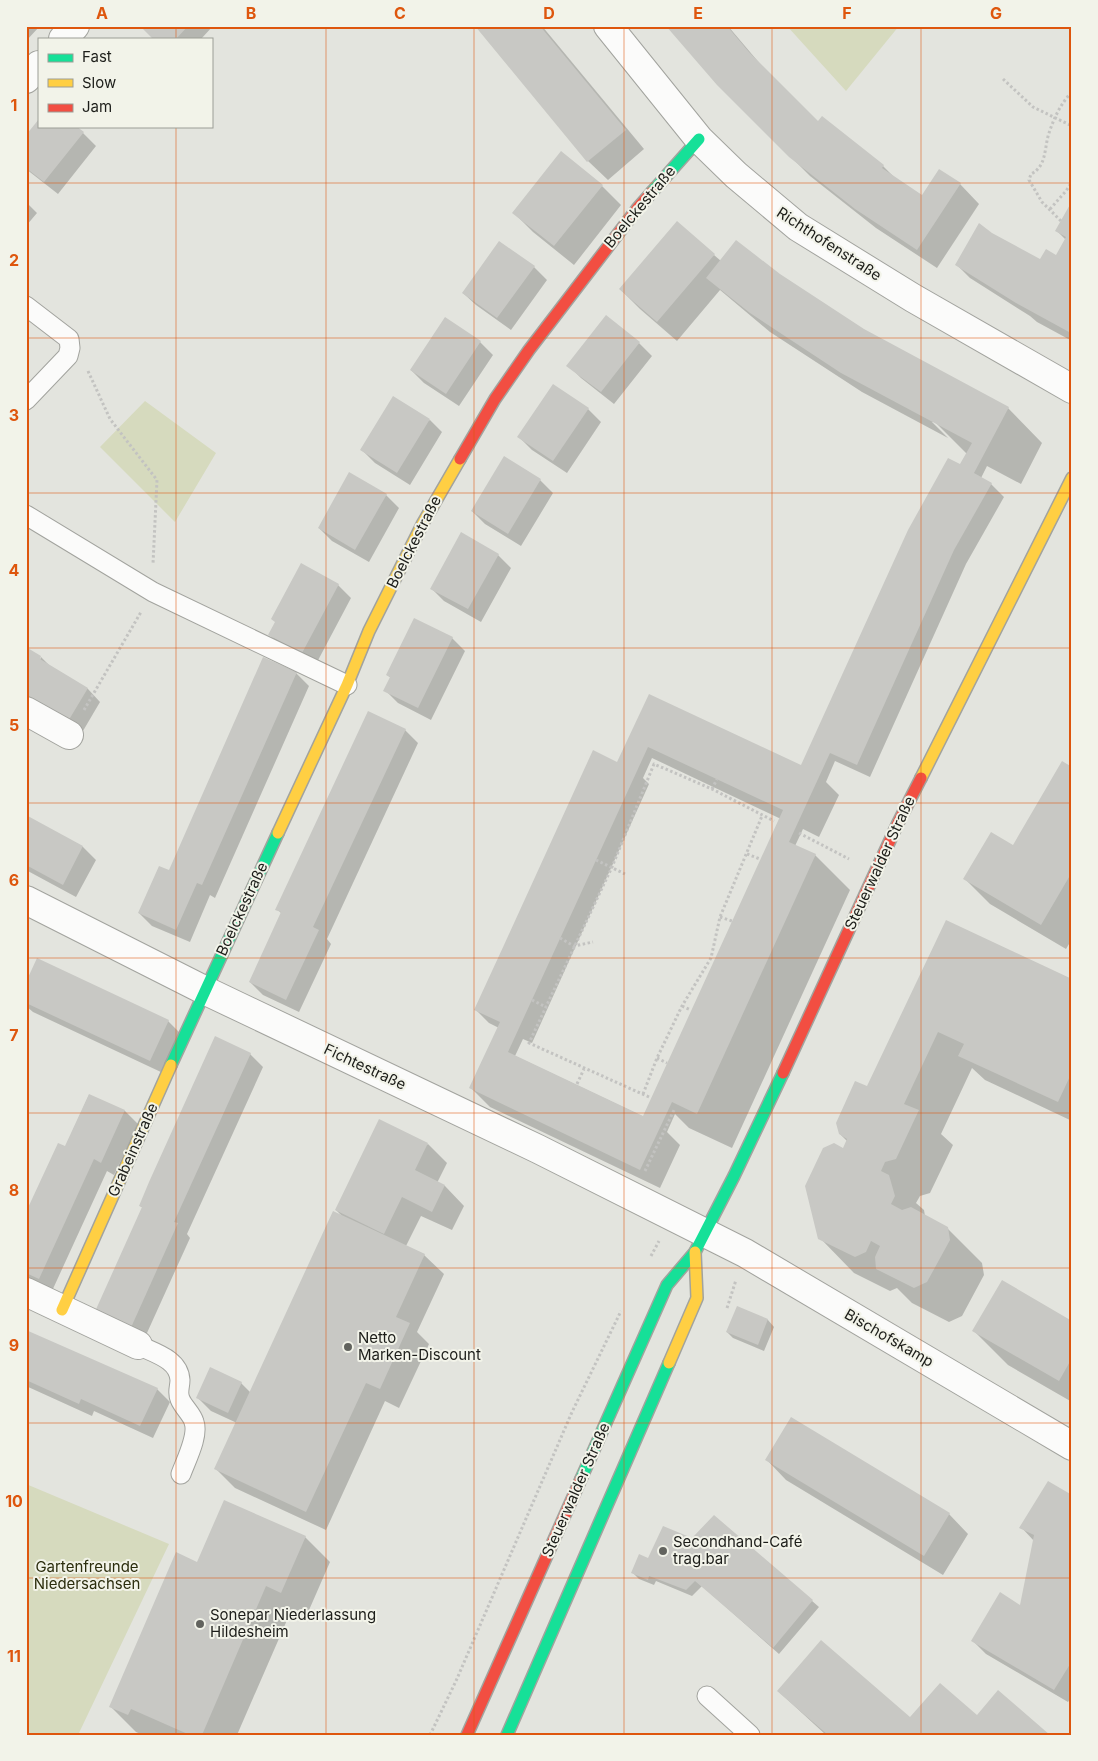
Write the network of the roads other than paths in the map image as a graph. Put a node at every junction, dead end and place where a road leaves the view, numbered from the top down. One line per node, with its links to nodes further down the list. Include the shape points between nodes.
1 (75, 26): 3 (street)
2 (608, 26): 6 (street, Richthofenstraße)
3 (64, 38)
4 (38, 67): 5 (street)
5 (26, 79)
6 (698, 139): 8 (street, Richthofenstraße, via 798,227 913,298); 12 (street, Boelckestraße, via 637,208 495,399 423,523)
7 (26, 306): 9 (lane, via 68,339 70,348 68,356)
8 (1072, 389)
9 (26, 400)
10 (1072, 478): 17 (street, Steuerwalder Straße, via 898,822 815,1007)
11 (26, 514): 12 (lane, via 153,592)
12 (347, 685): 16 (street, Boelckestraße)
13 (26, 711): 14 (street)
14 (69, 735)
15 (26, 900): 16 (street, Fichtestraße)
16 (204, 990): 17 (street, Fichtestraße, via 633,1196 672,1216); 19 (street, Grabeinstraße)
17 (700, 1242): 21 (street, Bischofskamp, via 745,1253); 24 (street, Steuerwalder Straße, via 667,1285); 25 (street, via 697,1298)
18 (26, 1292): 19 (street)
19 (62, 1310): 20 (street)
20 (138, 1345): 22 (lane, via 174,1363 178,1370 178,1393 194,1421 196,1433)
21 (1072, 1446)
22 (181, 1474)
23 (707, 1696): 26 (lane)
24 (467, 1735)
25 (507, 1735)
26 (750, 1735)

